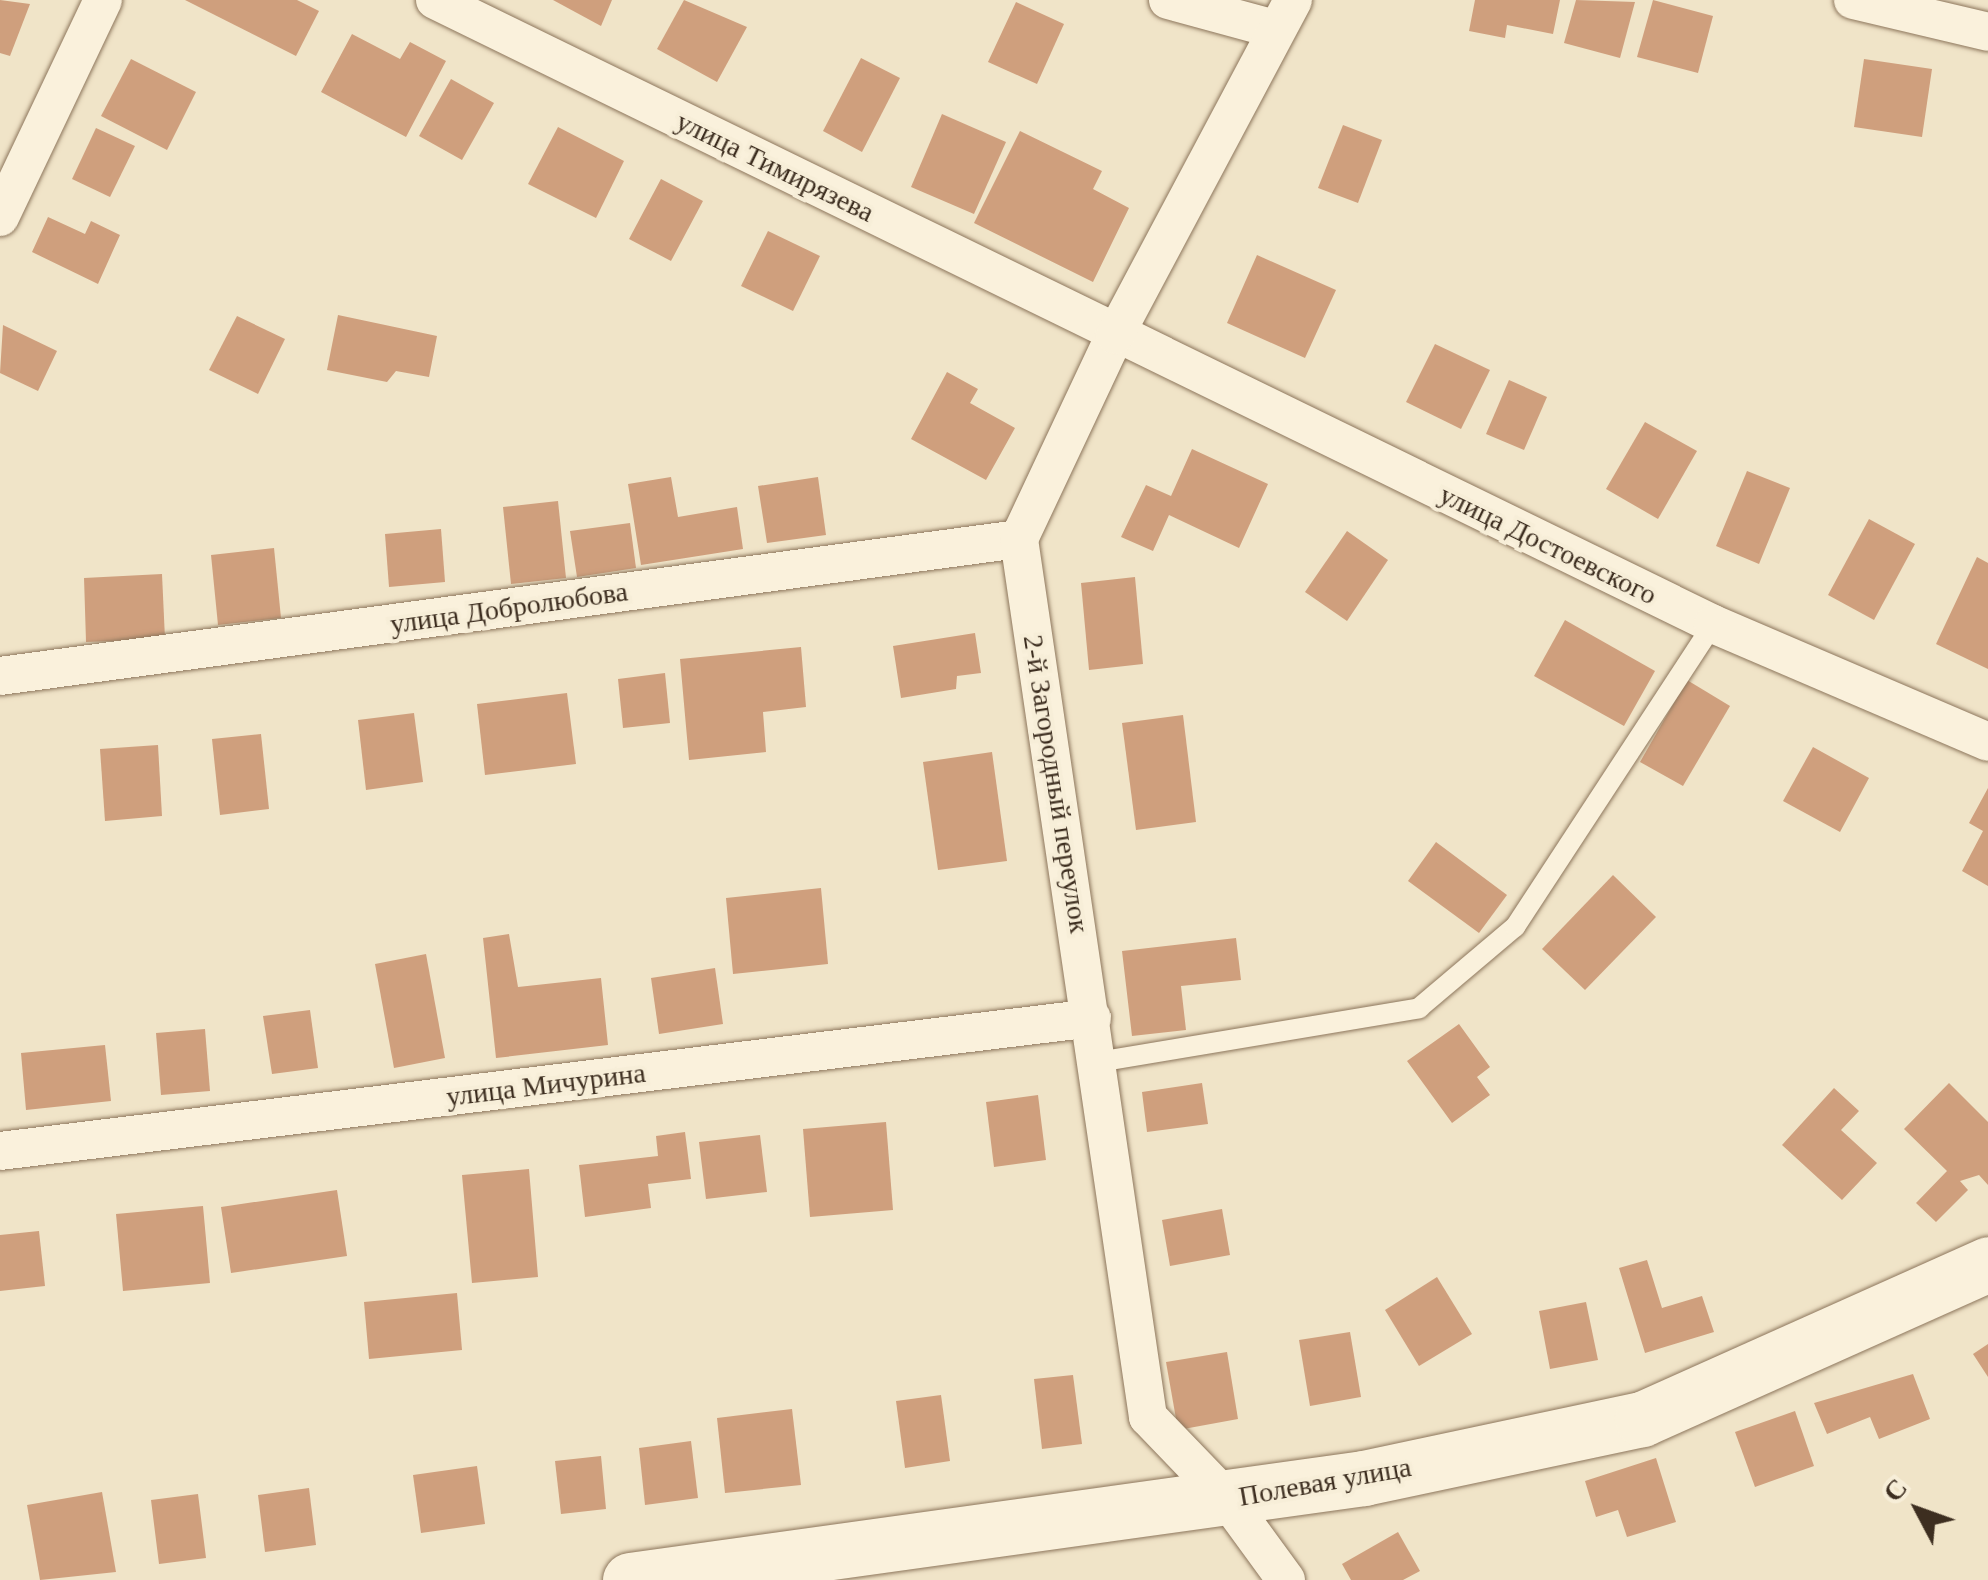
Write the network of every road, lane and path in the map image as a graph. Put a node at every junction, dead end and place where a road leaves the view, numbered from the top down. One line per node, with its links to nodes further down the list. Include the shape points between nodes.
1 (103, 0): 7 (street)
2 (435, 0): 8 (street, улица Тимирязева)
3 (1168, 0): 5 (street)
4 (1853, 0): 6 (street)
5 (1284, 15): 8 (street)
6 (1988, 32)
7 (0, 217)
8 (1114, 335): 9 (street); 10 (street, улица Достоевского)
9 (1019, 540): 11 (street, улица Добролюбова); 13 (street, 2-й Загородный переулок)
10 (1713, 624): 12 (street, улица Достоевского); 14 (lane, via 1515,928 1419,1008)
11 (0, 676)
12 (1988, 742)
13 (1092, 1018): 14 (street, 2-й Загородный переулок); 15 (street, улица Мичурина)
14 (1098, 1062): 17 (street, 2-й Загородный переулок, via 1148,1418)
15 (0, 1151)
16 (1988, 1264): 17 (main road, Полевая улица, via 1642,1419)
17 (1227, 1499): 18 (main road, Полевая улица); 19 (street, 2-й Загородный переулок)
18 (630, 1580)
19 (1286, 1580)

